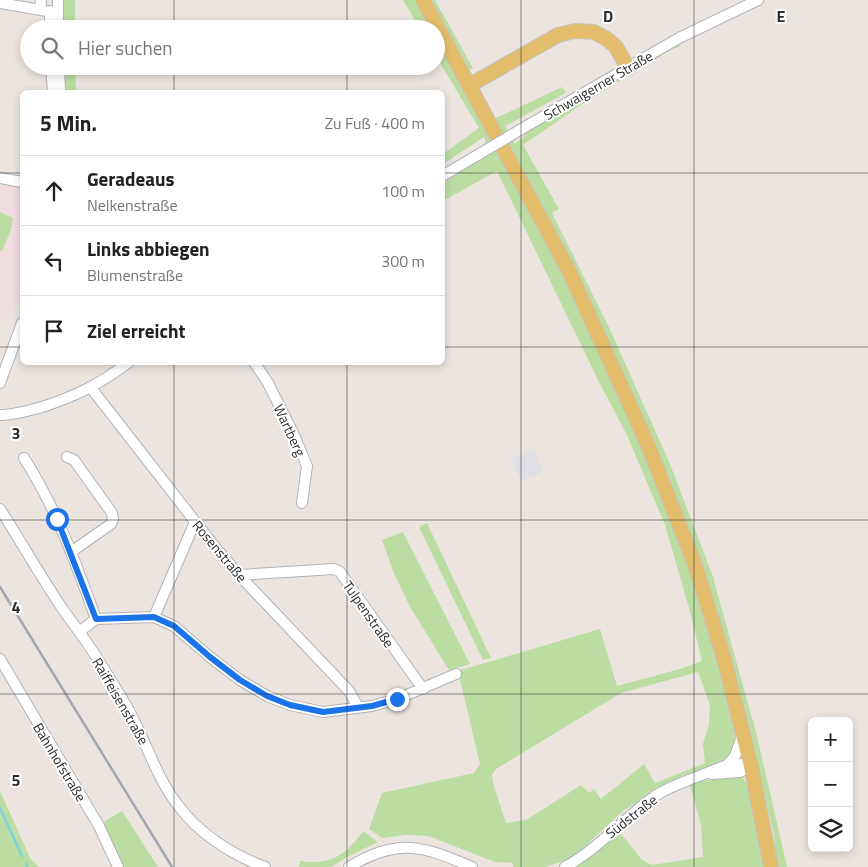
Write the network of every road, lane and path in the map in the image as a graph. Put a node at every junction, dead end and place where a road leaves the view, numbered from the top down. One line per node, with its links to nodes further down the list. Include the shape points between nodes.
1 (58, 0): 5 (street)
2 (423, 0): 7 (main road)
3 (758, 0): 9 (street, Schwaigerner Straße, via 679,38)
4 (0, 3): 5 (street)
5 (47, 9): 6 (street)
6 (53, 20)
7 (434, 20)
8 (445, 40): 12 (main road)
9 (628, 68): 12 (main road, via 616,47 607,39 594,32 575,31 558,35); 15 (street, Schwaigerner Straße, bridge)
10 (52, 75): 13 (street)
11 (59, 75): 14 (street)
12 (470, 85): 38 (main road, via 569,271 647,443 694,562)
13 (53, 90)
14 (60, 90)
15 (445, 174)
16 (0, 178): 17 (street)
17 (20, 182)
18 (20, 328): 21 (street)
19 (125, 365): 22 (street)
20 (256, 365): 26 (street, Wartberg, via 268,383 307,466)
21 (0, 383)
22 (91, 388): 23 (street, via 35,409); 28 (street, Rosenstraße)
23 (0, 415)
24 (68, 457): 29 (street, via 74,460 113,519 111,524)
25 (24, 458): 29 (street, via 48,499)
26 (302, 503)
27 (0, 509): 33 (street, Raiffeisenstraße, via 58,603)
28 (195, 522): 30 (street, Rosenstraße); 31 (street)
29 (71, 552): 32 (street)
30 (239, 575): 36 (street, Tulpenstraße, via 334,569 340,572); 37 (street, Rosenstraße, via 349,692)
31 (154, 617): 32 (street); 37 (street, via 174,626 240,680 267,696 323,712)
32 (96, 619): 33 (street)
33 (80, 632): 44 (street, Raiffeisenstraße, via 138,726 177,805 215,841)
34 (0, 659): 43 (street, Bahnhofstraße, via 99,826)
35 (456, 674): 36 (street)
36 (423, 689): 37 (street, via 372,706)
37 (358, 707)
38 (743, 733): 39 (street, via 735,756); 40 (main road)
39 (727, 764): 40 (street, Südstraße, via 742,763); 41 (street, Südstraße)
40 (746, 769): 41 (street, Südstraße); 47 (main road, via 755,784)
41 (703, 775): 46 (street, Südstraße, via 655,796)
42 (352, 866): 45 (street, via 374,854 408,847 444,855)
43 (118, 867)
44 (265, 867)
45 (472, 867)
46 (565, 867)
47 (771, 867)

